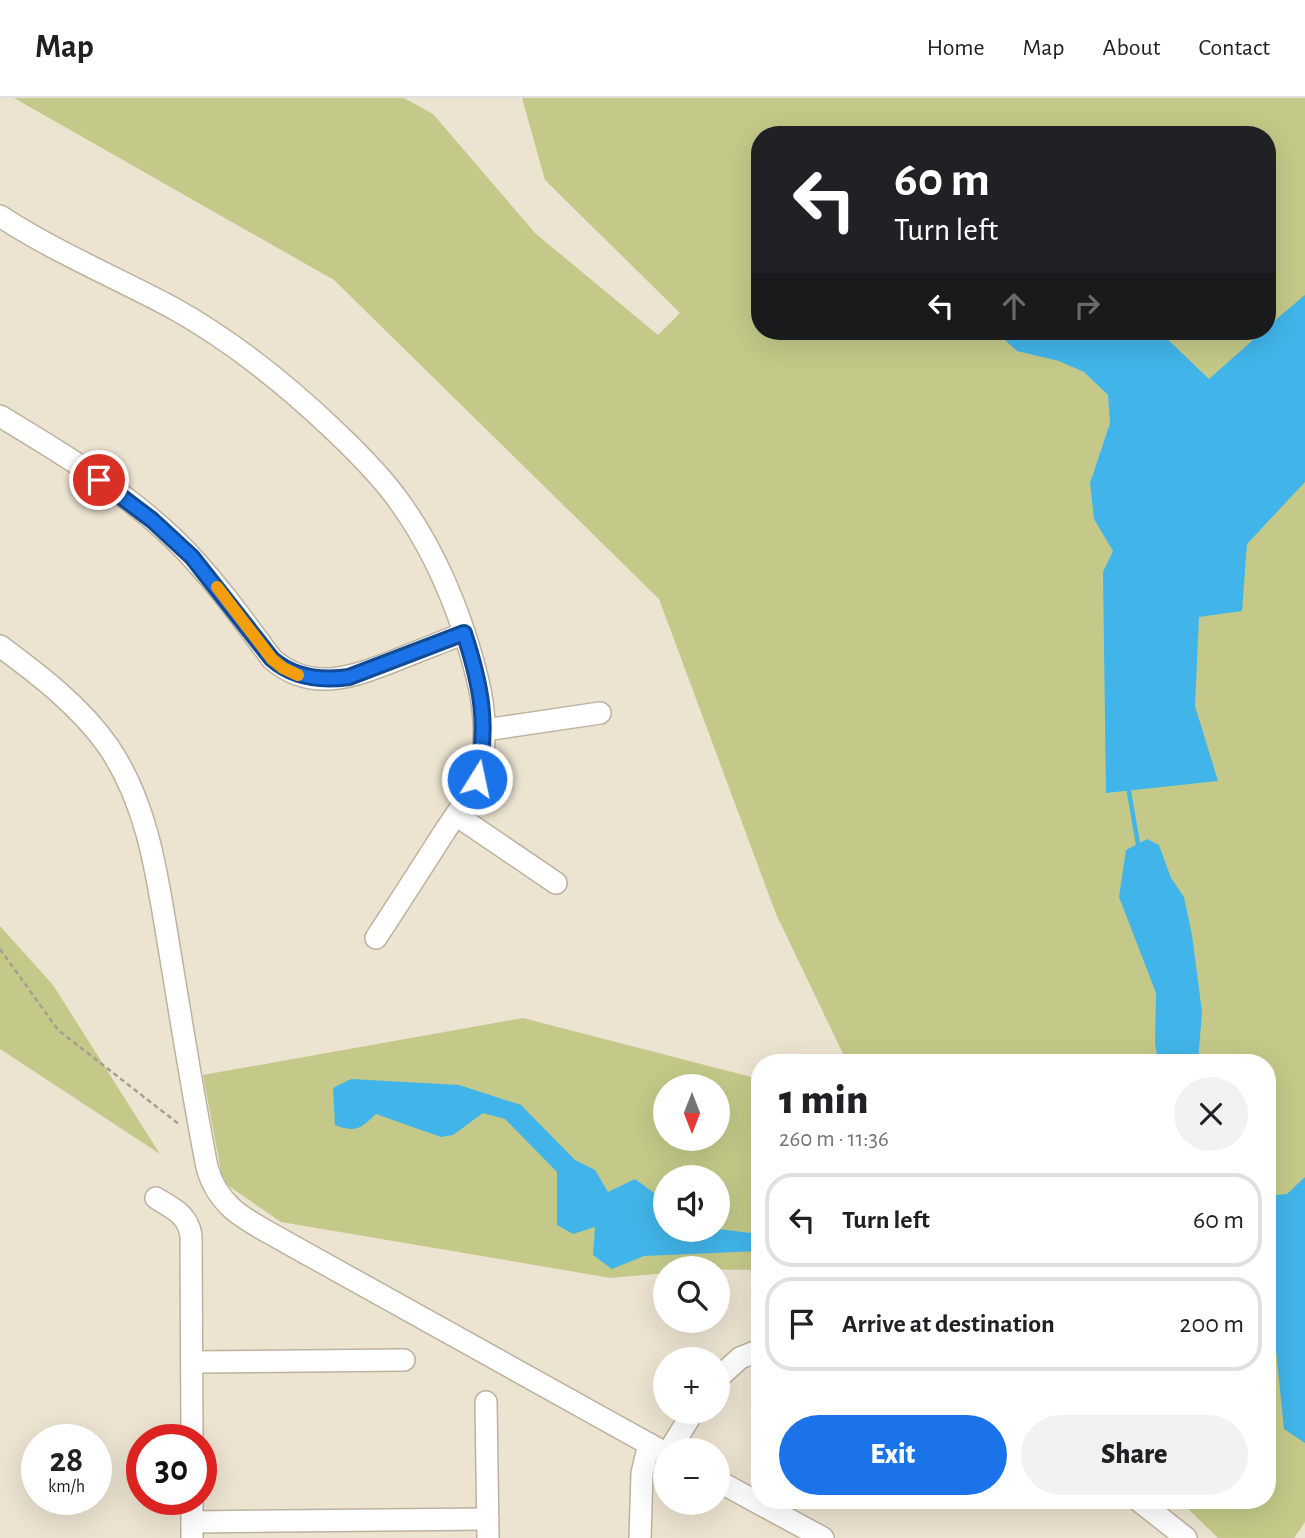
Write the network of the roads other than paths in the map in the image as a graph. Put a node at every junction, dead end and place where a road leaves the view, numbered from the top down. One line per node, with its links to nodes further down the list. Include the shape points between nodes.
1 (0, 216): 3 (street, via 60,252 175,309 297,395 400,502 439,570)
2 (0, 416): 3 (street, via 104,484 173,538 283,668 318,678 349,677)
3 (464, 633): 6 (street, via 478,681)
4 (0, 646): 19 (street, via 92,725 118,763 139,809 157,873 210,1180 226,1205)
5 (600, 713): 6 (street)
6 (485, 730): 7 (street, via 477,779)
7 (456, 815): 8 (street); 9 (street)
8 (556, 883)
9 (376, 938)
10 (156, 1198): 13 (street, via 190,1224)
11 (751, 1354): 14 (street)
12 (404, 1360): 13 (street)
13 (192, 1362): 16 (street)
14 (730, 1367)
15 (486, 1402): 25 (street)
16 (192, 1424)
17 (683, 1424): 18 (street)
18 (671, 1438)
19 (653, 1445)
20 (653, 1459): 27 (street, via 642,1473)
21 (730, 1488): 22 (street)
22 (751, 1499)
23 (770, 1509): 28 (street)
24 (1149, 1509): 29 (street)
25 (488, 1529): 26 (street)
26 (192, 1530)
27 (640, 1538)
28 (823, 1538)
29 (1186, 1538)

